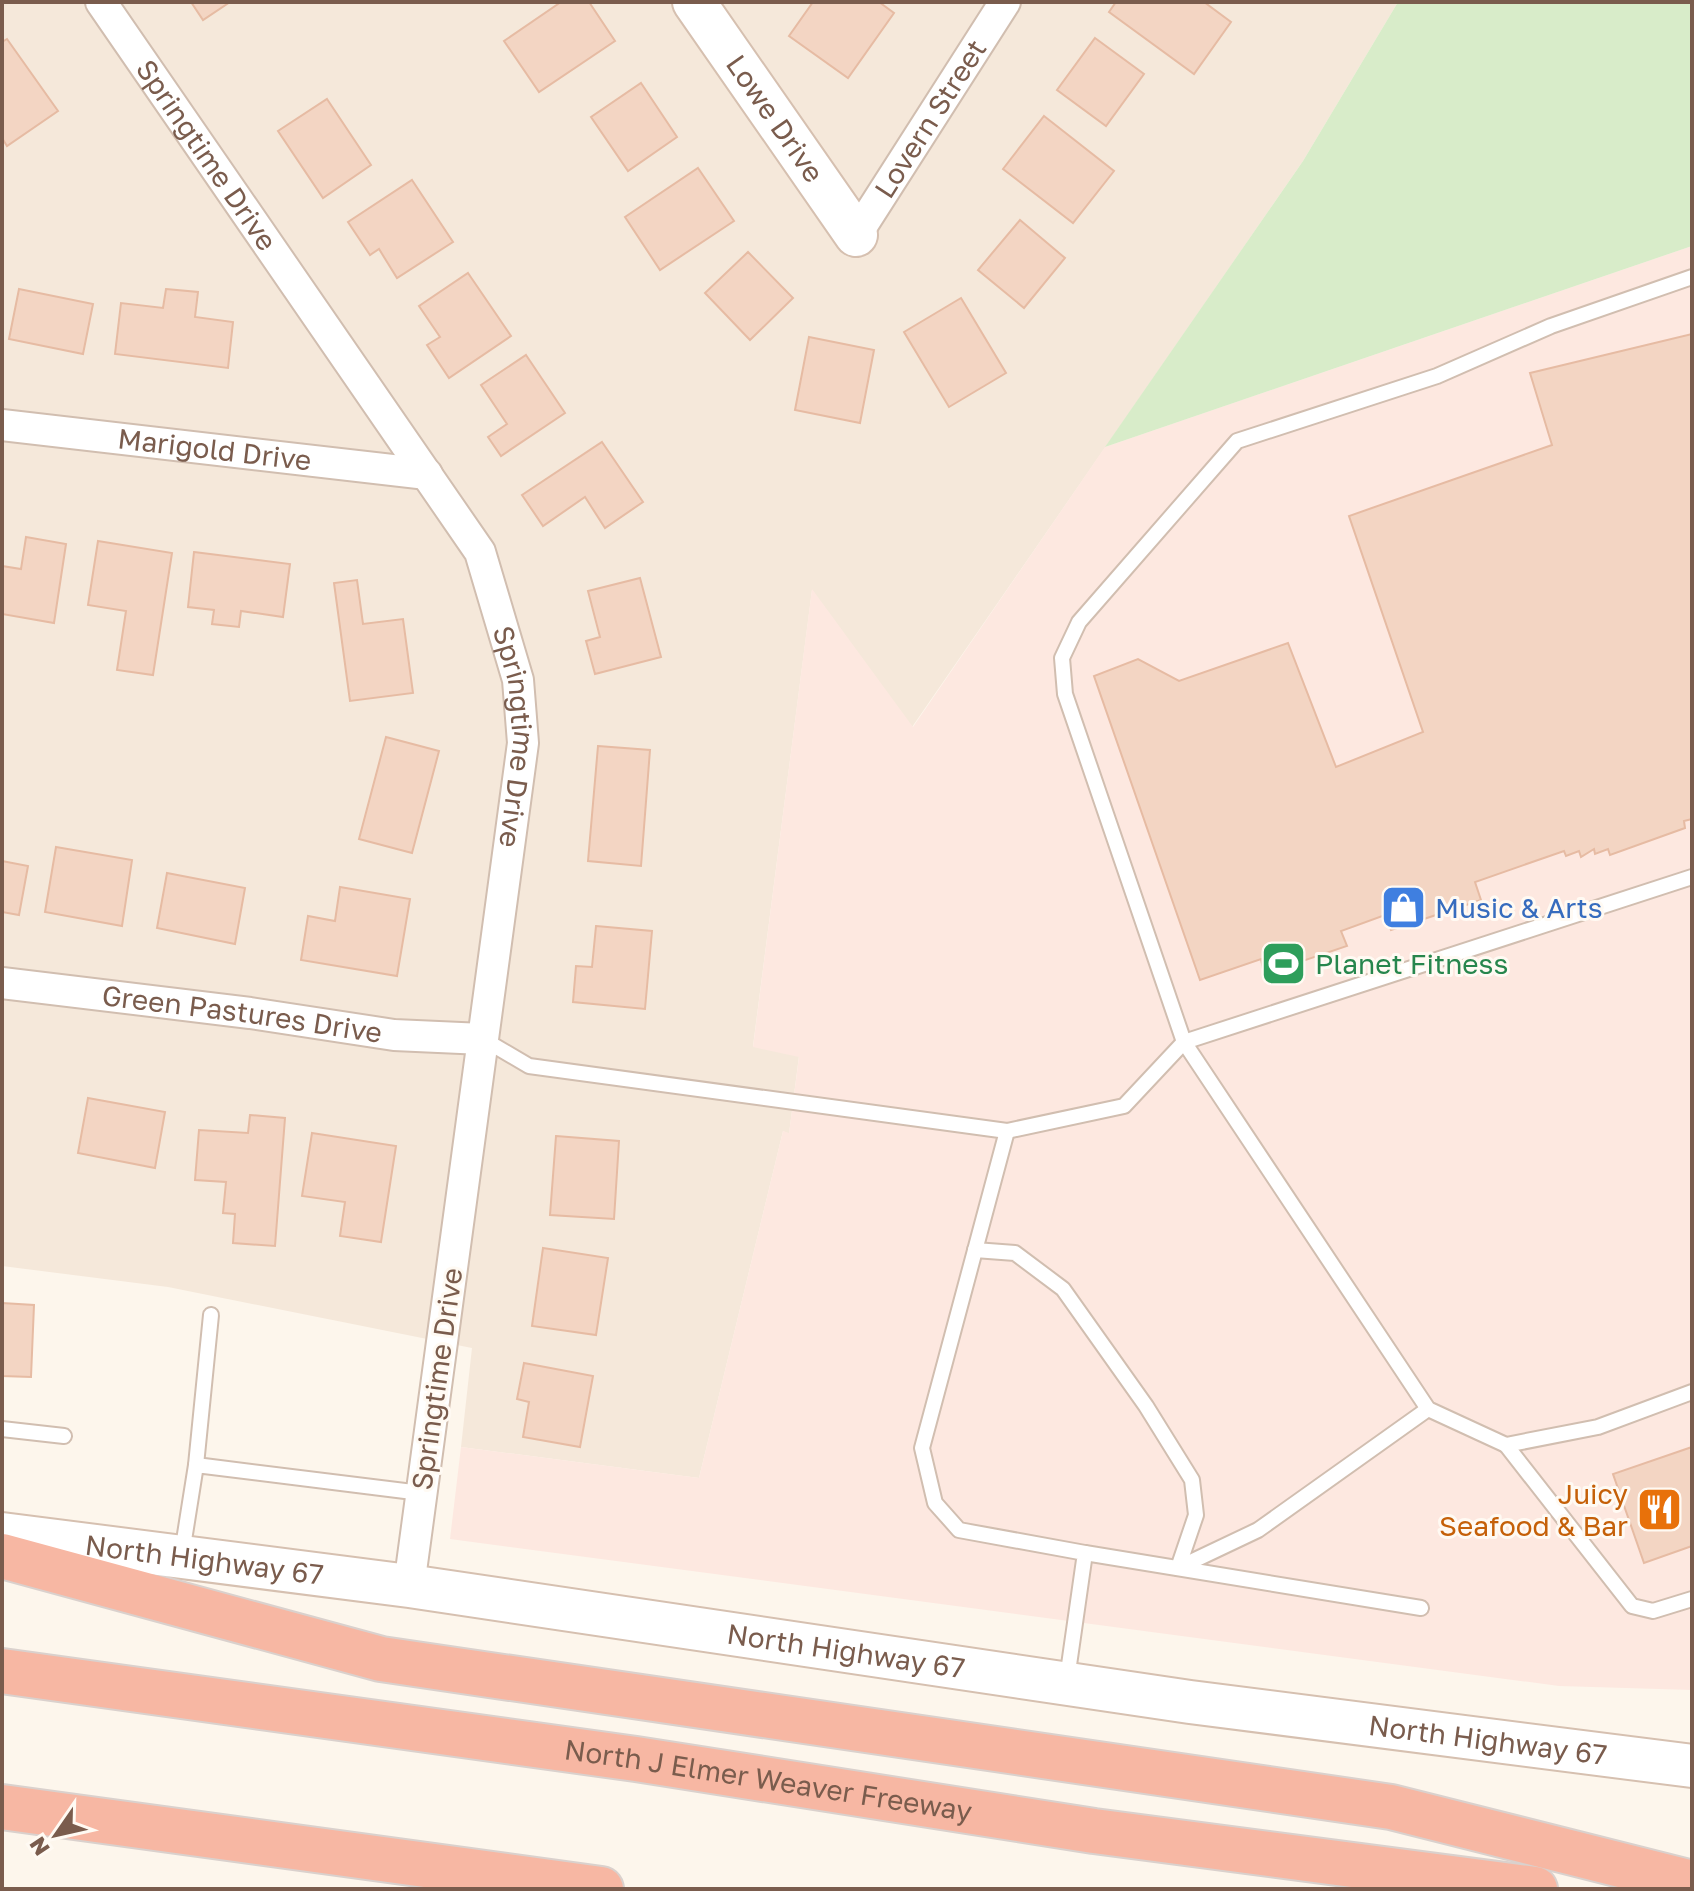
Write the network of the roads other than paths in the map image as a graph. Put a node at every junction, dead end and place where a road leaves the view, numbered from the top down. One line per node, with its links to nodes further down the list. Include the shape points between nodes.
1 (101, 2): 7 (street, Springtime Drive)
2 (694, 2): 4 (main road, Lowe Drive)
3 (1005, 2): 4 (street, Lovern Street)
4 (856, 235)
5 (1692, 277): 11 (lane, via 1551,326 1437,376 1237,441 1079,622 1062,658 1065,694)
6 (2, 425): 7 (street, Marigold Drive)
7 (427, 474): 10 (street, Springtime Drive, via 480,552 518,680 523,743)
8 (1692, 877): 11 (lane)
9 (2, 983): 10 (street, Green Pastures Drive, via 394,1035)
10 (483, 1039): 12 (lane, via 529,1066); 21 (street, Springtime Drive)
11 (1184, 1042): 12 (lane, via 1124,1106); 16 (lane)
12 (1007, 1131): 13 (lane)
13 (975, 1250): 23 (lane, via 922,1448 935,1503 959,1530); 26 (lane, via 1015,1253 1063,1289 1146,1406 1192,1480 1196,1515)
14 (211, 1315): 20 (lane)
15 (1692, 1392): 19 (lane, via 1598,1427)
16 (1428, 1409): 19 (lane); 26 (lane, via 1258,1530)
17 (2, 1429): 18 (lane)
18 (64, 1436)
19 (1506, 1445): 28 (lane, via 1632,1606 1653,1611)
20 (196, 1465): 21 (lane); 25 (lane)
21 (421, 1493): 27 (street, Springtime Drive)
22 (2, 1534): 25 (main road, North Highway 67)
23 (1085, 1553): 26 (lane); 31 (lane)
24 (2, 1556): 34 (highway, via 381,1659 1391,1807)
25 (181, 1557): 27 (main road, North Highway 67)
26 (1178, 1568): 29 (lane)
27 (409, 1586): 31 (main road, North Highway 67)
28 (1692, 1599)
29 (1421, 1608)
30 (2, 1671): 36 (highway, North J Elmer Weaver Freeway, via 636,1759 1079,1829)
31 (1067, 1684): 32 (main road, North Highway 67)
32 (1692, 1766)
33 (2, 1807): 35 (highway)
34 (1692, 1883)
35 (601, 1889)
36 (1535, 1889)

